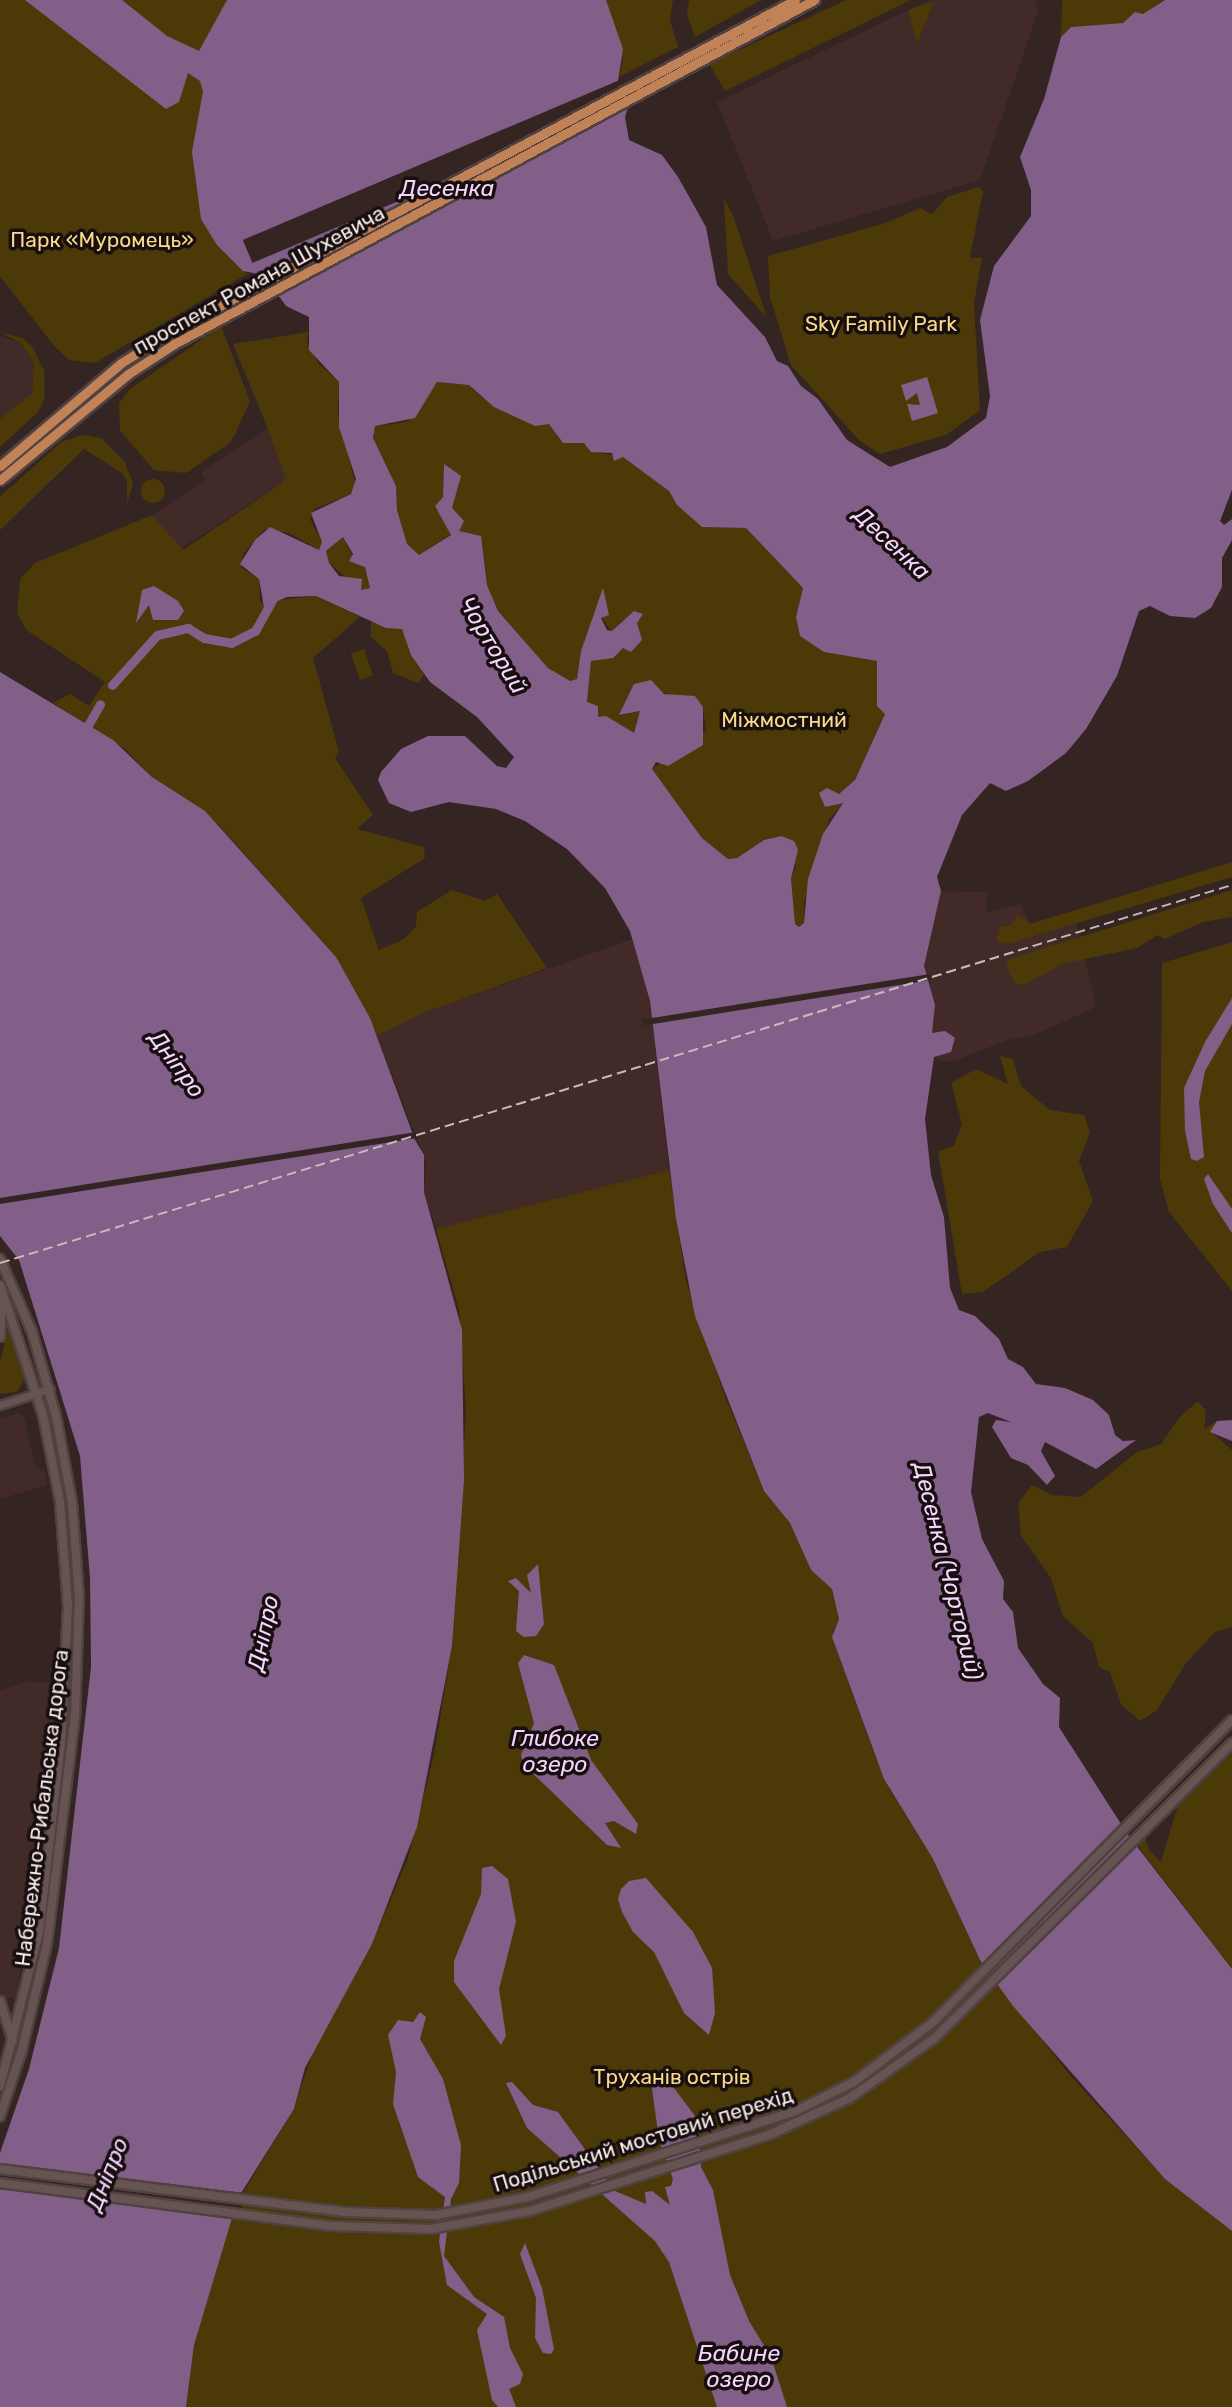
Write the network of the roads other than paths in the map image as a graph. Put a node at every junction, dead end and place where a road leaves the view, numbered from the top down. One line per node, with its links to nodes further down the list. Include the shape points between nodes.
1 (794, 0): 3 (main road, проспект Романа Шухевича)
2 (814, 0): 3 (main road, проспект Романа Шухевича)
3 (716, 45): 4 (main road, проспект Романа Шухевича)
4 (210, 318): 5 (main road, проспект Романа Шухевича, via 121,363); 6 (main road, проспект Романа Шухевича, via 128,374)
5 (0, 466)
6 (0, 480)
7 (0, 1259): 11 (main road, Набережно-Рибальська дорога, via 19,1297)
8 (0, 1285): 12 (main road, Набережно-Рибальська дорога)
9 (0, 1292): 10 (street)
10 (0, 1337)
11 (49, 1389): 12 (street); 19 (main road, Набережно-Рибальська дорога, via 76,1537 79,1661 47,1944 22,2050)
12 (37, 1393): 13 (street); 17 (main road, Набережно-Рибальська дорога, via 61,1516 67,1643 39,1932)
13 (0, 1405)
14 (1232, 1720): 20 (main road, Подільський мостовий перехід, via 932,2023 854,2082 796,2111 528,2197 436,2215 343,2212)
15 (1232, 1743): 21 (main road, Подільський мостовий перехід, via 935,2038 850,2098 771,2134 530,2211 431,2229 333,2226)
16 (0, 2001): 17 (main road)
17 (13, 2044): 18 (main road, Набережно-Рибальська дорога)
18 (0, 2086)
19 (0, 2116)
20 (0, 2169)
21 (0, 2183)

